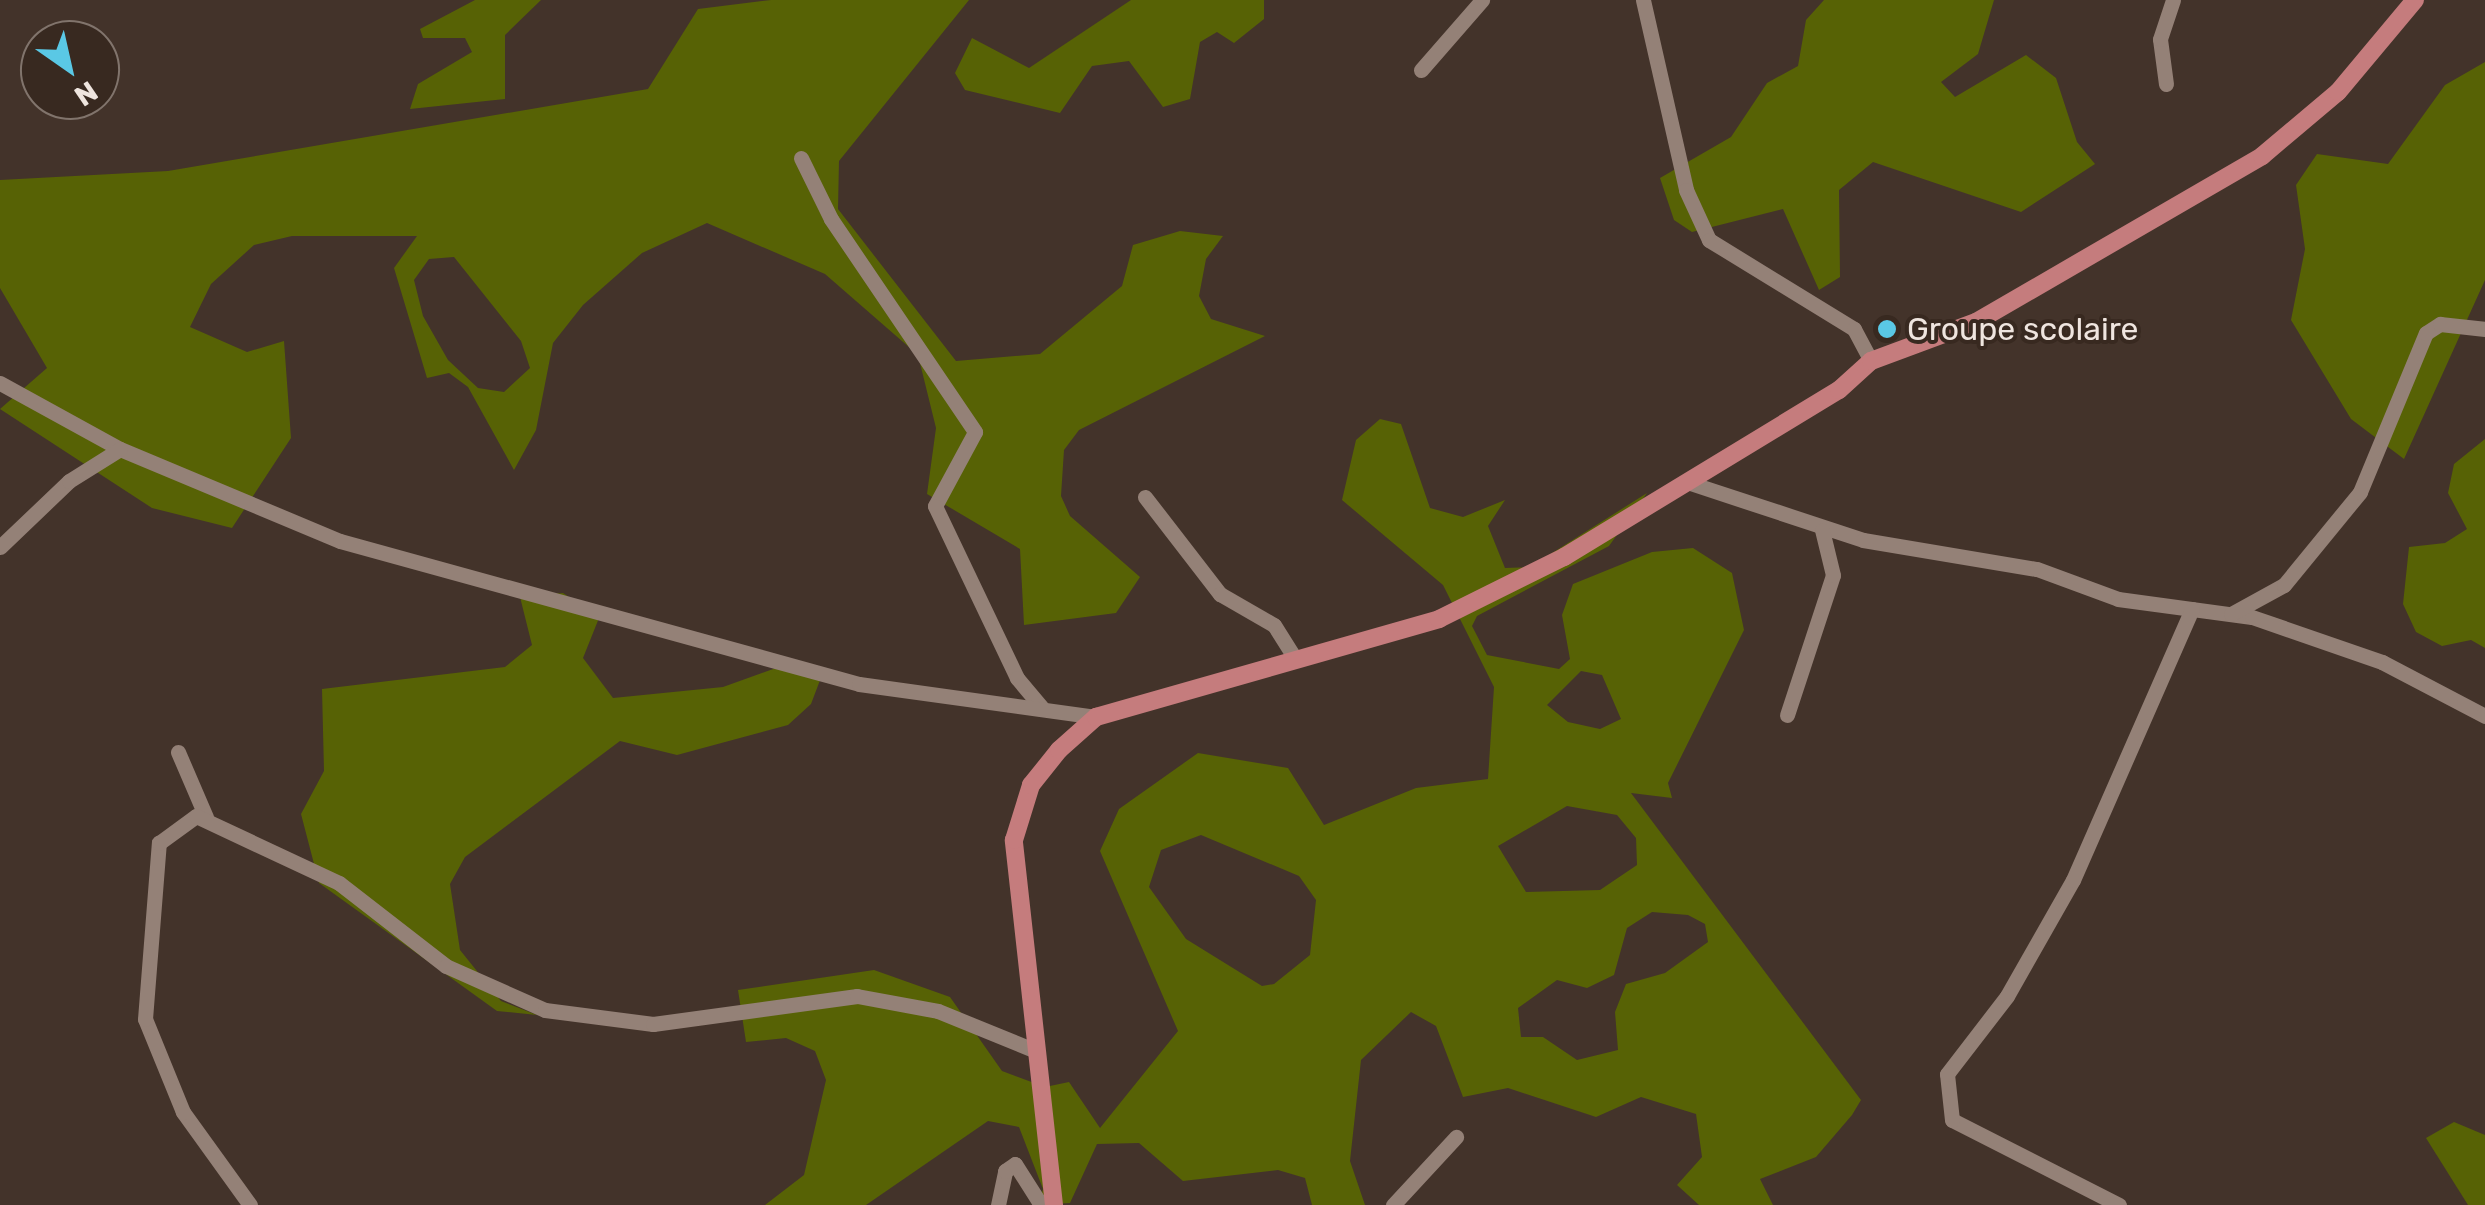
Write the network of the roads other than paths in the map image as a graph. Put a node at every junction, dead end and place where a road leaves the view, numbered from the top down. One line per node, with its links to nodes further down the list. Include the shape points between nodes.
1 (1482, 0): 5 (street)
2 (1642, 0): 9 (street, via 1686,190 1708,240 1854,329)
3 (2173, 0): 6 (street, via 2160,40)
4 (2415, 0): 9 (main road, via 2338,92 2262,156 1976,322)
5 (1420, 70)
6 (2166, 84)
7 (801, 158): 19 (street, via 830,219 975,432 935,506 1017,678)
8 (2485, 329): 17 (street, via 2440,324 2426,333 2360,492 2284,585)
9 (1871, 361): 12 (main road)
10 (0, 383): 11 (street)
11 (120, 450): 15 (street, via 68,480); 19 (street, via 340,542 473,582 859,684)
12 (1690, 483): 14 (street); 18 (main road, via 1440,619)
13 (1144, 497): 18 (street, via 1220,594 1274,625)
14 (1822, 530): 16 (street); 20 (street, via 1833,575)
15 (0, 546)
16 (2192, 609): 17 (street); 32 (street, via 2073,880 2007,996 1947,1074 1952,1120)
17 (2226, 616): 21 (street, via 2324,639)
18 (1296, 660): 22 (main road)
19 (1041, 706): 22 (street)
20 (1787, 715)
21 (2485, 716)
22 (1096, 718): 25 (main road, via 1045,766 1018,812)
23 (178, 752): 24 (street)
24 (206, 817): 25 (street, via 339,882 480,985 544,1010 653,1024 856,996 938,1010); 27 (street, via 182,821 159,843 145,1018 183,1112)
25 (1031, 1049): 30 (main road)
26 (1456, 1137): 31 (street)
27 (250, 1205)
28 (998, 1205): 29 (street, via 1004,1171 1015,1164)
29 (1040, 1205)
30 (1054, 1205)
31 (1393, 1205)
32 (2120, 1205)

